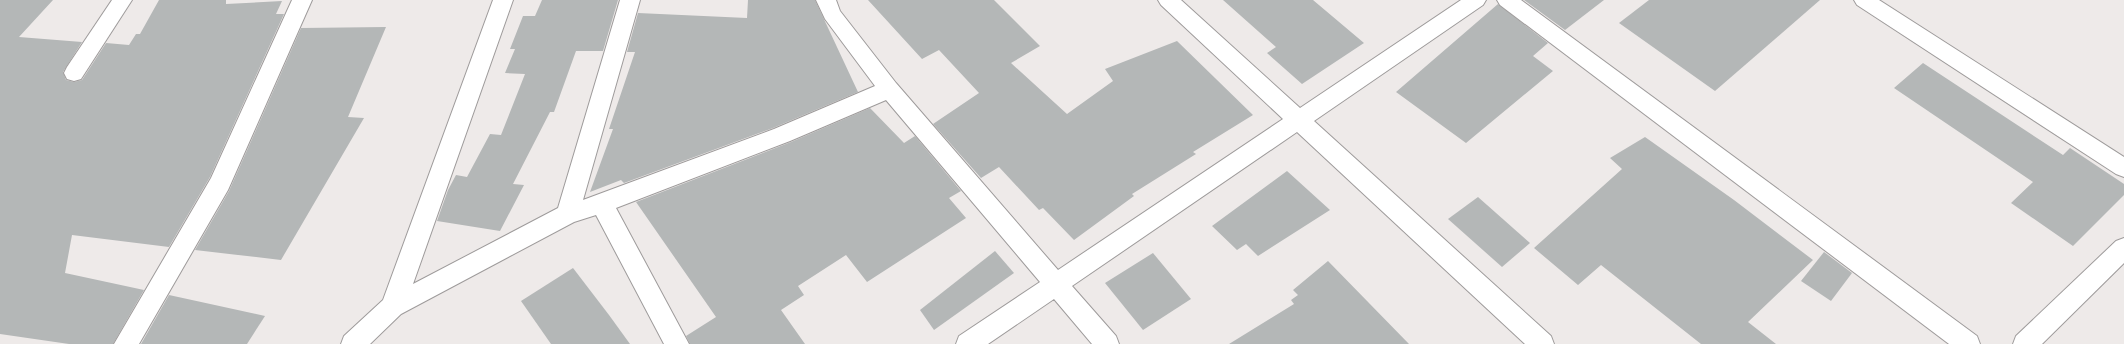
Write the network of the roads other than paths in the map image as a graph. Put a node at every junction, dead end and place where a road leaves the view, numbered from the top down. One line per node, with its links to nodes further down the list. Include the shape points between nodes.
1 (122, 0): 10 (street)
2 (302, 0): 19 (street, via 220,183)
3 (503, 0): 18 (street)
4 (630, 0): 15 (street)
5 (826, 0): 11 (street, via 832,14)
6 (1168, 0): 12 (street)
7 (1476, 0): 12 (street)
8 (1507, 0): 25 (street)
9 (1864, 0): 13 (street)
10 (74, 73)
11 (889, 89): 14 (street, via 782,135); 17 (street)
12 (1298, 120): 17 (street); 24 (street)
13 (2124, 168)
14 (602, 204): 15 (street); 21 (street)
15 (568, 214): 18 (street)
16 (2124, 248): 26 (street)
17 (1056, 284): 22 (street); 23 (street)
18 (393, 306): 20 (street)
19 (126, 344)
20 (353, 344)
21 (677, 344)
22 (968, 344)
23 (1107, 344)
24 (1542, 344)
25 (1968, 344)
26 (2025, 344)

